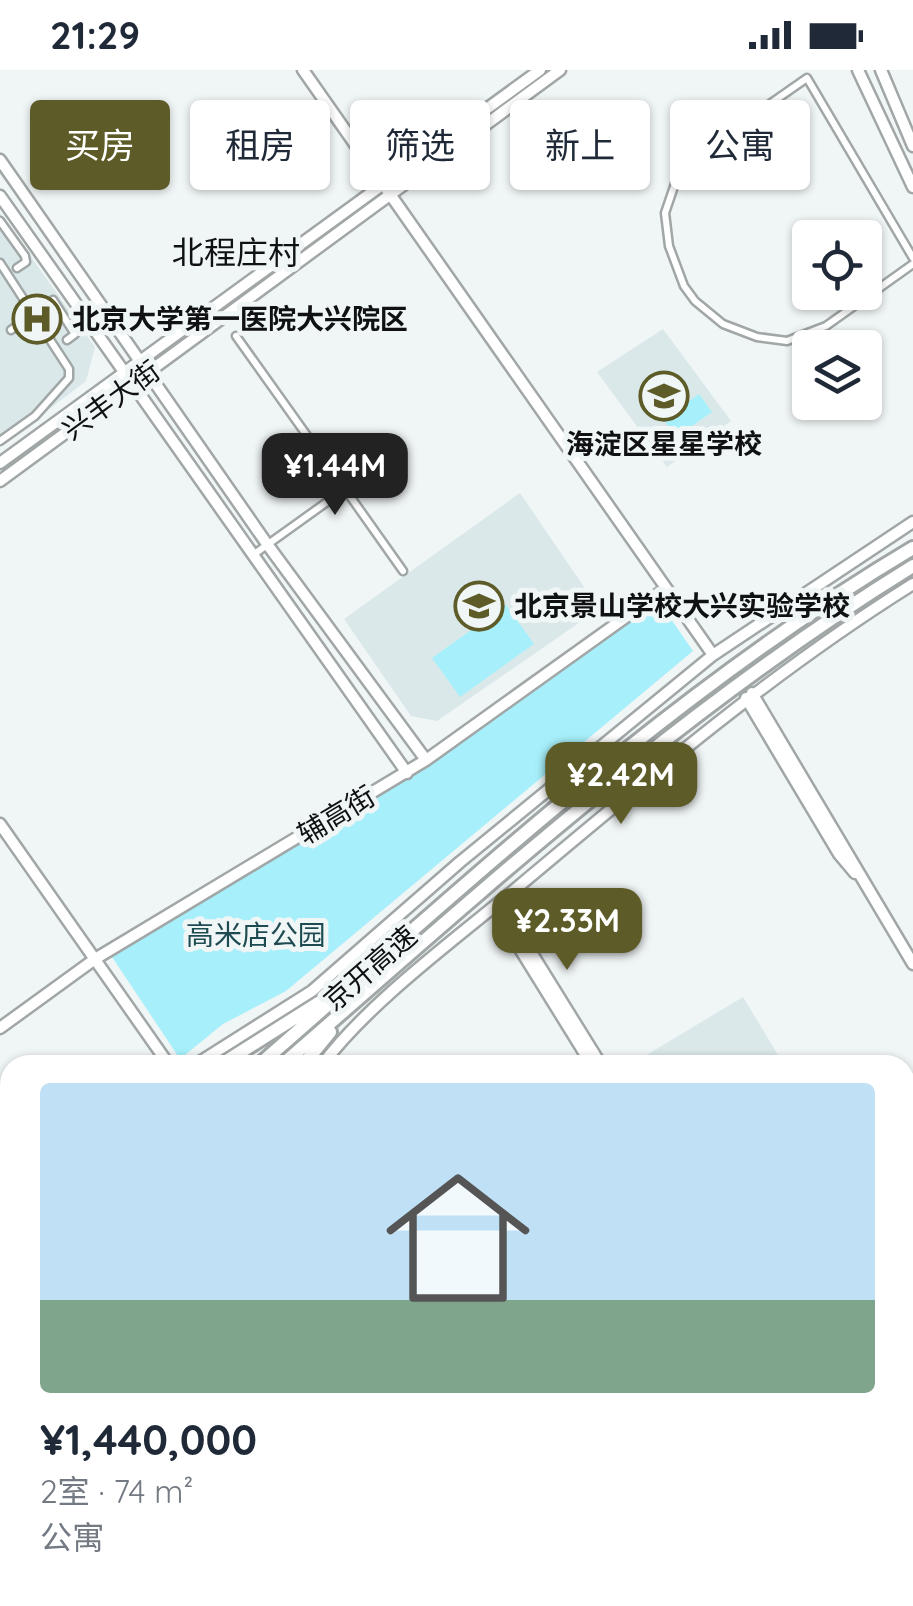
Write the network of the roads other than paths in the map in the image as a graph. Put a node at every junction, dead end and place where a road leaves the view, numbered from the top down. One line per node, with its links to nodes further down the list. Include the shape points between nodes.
1 (304, 70): 7 (street)
2 (540, 70): 6 (street, 兴丰大街)
3 (560, 70): 13 (street, 兴丰大街)
4 (858, 70): 10 (street)
5 (881, 70): 8 (street)
6 (490, 105)
7 (350, 137)
8 (913, 146)
9 (0, 160): 25 (street)
10 (913, 187)
11 (370, 190): 18 (street, 兴丰大街)
12 (387, 190): 13 (street)
13 (389, 193): 20 (street, 兴丰大街); 42 (street)
14 (1, 200): 26 (street)
15 (0, 221): 19 (street, via 24,256)
16 (913, 261): 16 (street, via 826,326 787,341 757,338 723,324 695,301 669,246 665,213 681,166 807,78)
17 (0, 262): 21 (street)
18 (266, 265): 20 (street); 25 (street, 兴丰大街)
19 (18, 268)
20 (275, 278): 27 (street, 兴丰大街)
21 (34, 314): 22 (street); 24 (street, via 53,300 74,334); 29 (street, via 66,360 69,378 36,416)
22 (10, 330)
23 (236, 336): 33 (street)
24 (67, 340)
25 (140, 362): 26 (street, 兴丰大街); 27 (street)
26 (124, 374): 28 (street); 30 (street, 兴丰大街)
27 (148, 374): 28 (street, 兴丰大街); 32 (street)
28 (132, 385): 31 (street, 兴丰大街); 34 (street)
29 (0, 441)
30 (0, 463)
31 (0, 481)
32 (228, 487): 34 (street); 36 (street)
33 (345, 489): 36 (street); 40 (street)
34 (212, 499): 38 (street)
35 (913, 522): 43 (street)
36 (268, 544): 38 (street); 45 (street)
37 (913, 548): 53 (highway, 京开高速, via 662,722)
38 (252, 556): 46 (street)
39 (913, 566): 53 (highway, 京开高速, via 794,642 673,733)
40 (403, 571)
41 (913, 584): 44 (street)
42 (665, 590): 43 (street); 45 (street, 辅高街)
43 (712, 656): 56 (street, via 312,991)
44 (749, 696): 50 (street); 52 (street)
45 (426, 760): 46 (street, 辅高街)
46 (407, 773): 51 (street, 辅高街)
47 (0, 824): 48 (street)
48 (11, 839): 49 (street); 51 (street)
49 (0, 847)
50 (497, 904): 61 (street); 62 (street); 63 (street)
51 (95, 959): 54 (street, 辅高街); 55 (street)
52 (913, 964)
53 (363, 984): 57 (highway); 58 (highway, 京开高速); 59 (highway, 京开高速); 60 (highway)
54 (0, 1028)
55 (162, 1055)
56 (212, 1055)
57 (238, 1055)
58 (272, 1055)
59 (292, 1055)
60 (310, 1055)
61 (331, 1055)
62 (586, 1055)
63 (594, 1055)

